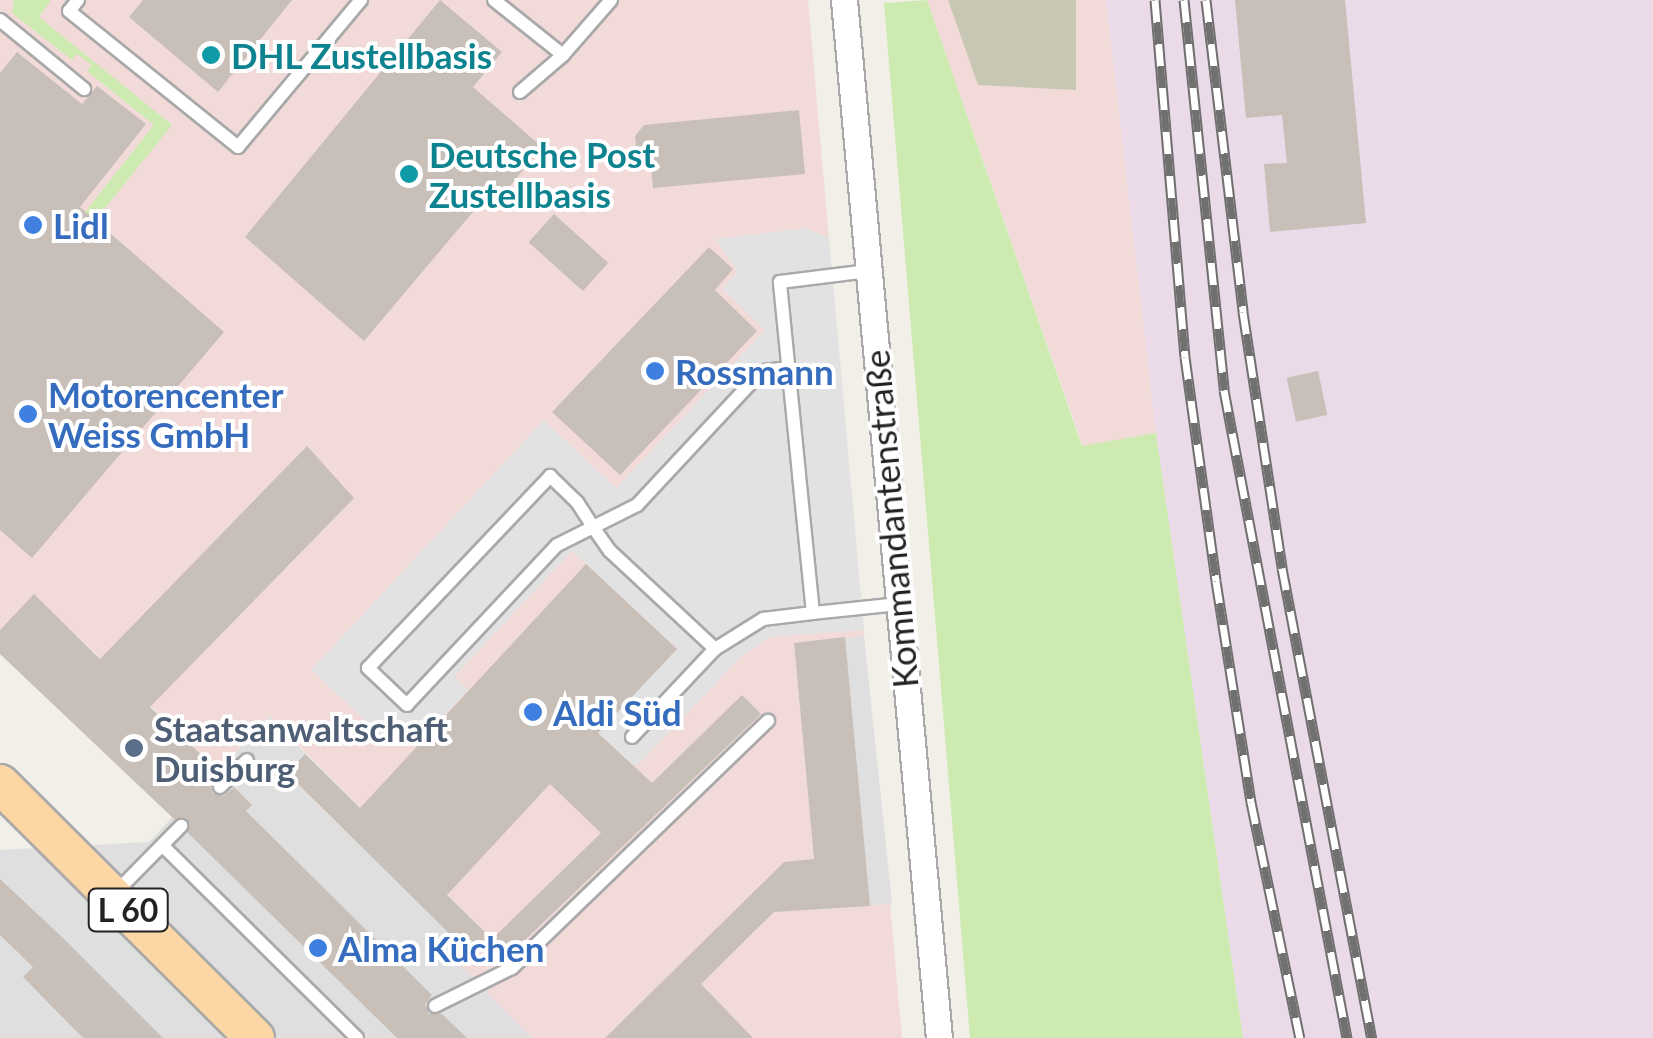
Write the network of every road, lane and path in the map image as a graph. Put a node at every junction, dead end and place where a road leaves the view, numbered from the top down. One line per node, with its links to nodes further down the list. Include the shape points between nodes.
1 (78, 0): 2 (lane, via 69,11 238,147)
2 (361, 0)
3 (494, 0): 7 (lane)
4 (611, 0): 7 (lane)
5 (844, 0): 10 (street, Kommandantenstraße)
6 (0, 20): 8 (lane)
7 (563, 55): 9 (lane)
8 (84, 88)
9 (520, 92)
10 (868, 272): 11 (lane, via 780,282); 13 (street, Kommandantenstraße)
11 (788, 368): 12 (lane, via 762,371 636,504); 14 (lane)
12 (592, 527): 12 (lane, via 550,476 368,668 406,705 557,545); 15 (lane)
13 (898, 604): 14 (lane); 27 (street, Kommandantenstraße)
14 (813, 613): 15 (lane, via 763,618)
15 (715, 649): 17 (lane)
16 (768, 722): 24 (lane, via 512,968)
17 (632, 737)
18 (247, 760): 20 (lane)
19 (0, 784): 23 (main road, L 60)
20 (220, 787)
21 (181, 826): 22 (lane)
22 (162, 846): 23 (lane); 26 (lane)
23 (113, 895): 25 (main road, L 60)
24 (435, 1006)
25 (255, 1038)
26 (357, 1038)
27 (939, 1038)

